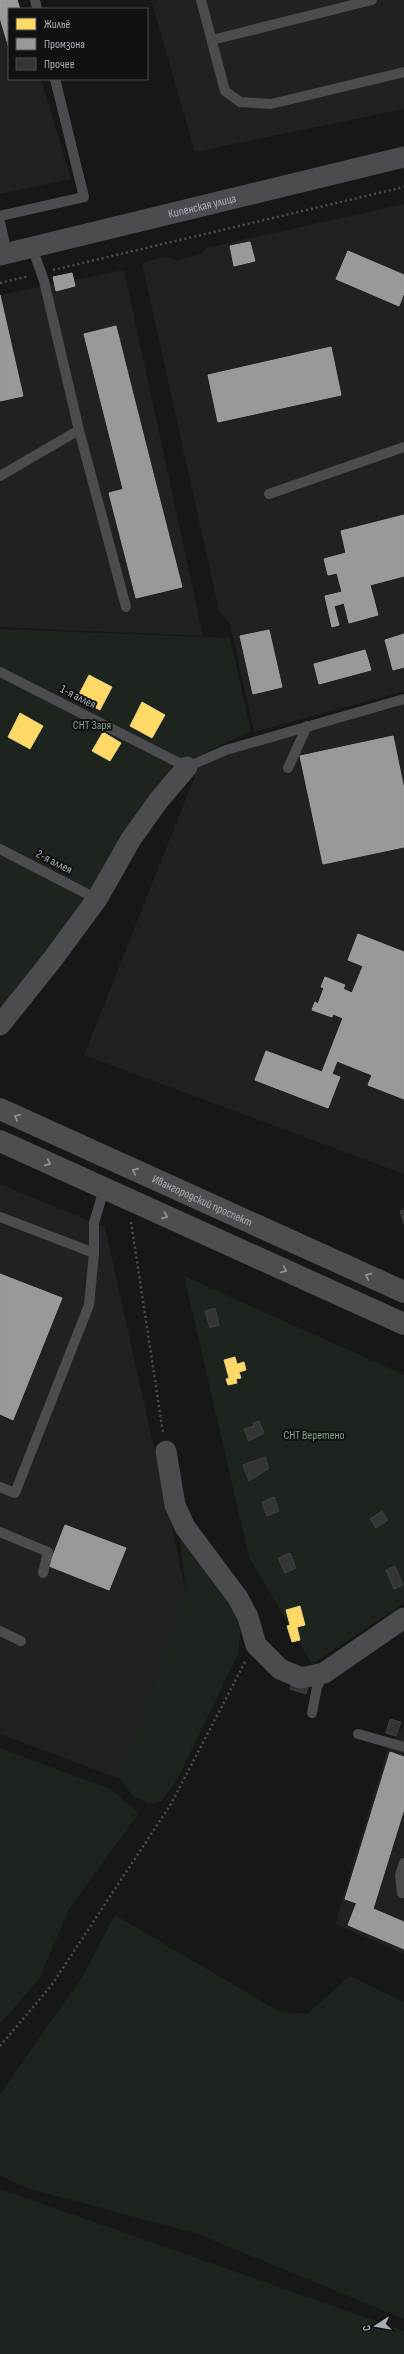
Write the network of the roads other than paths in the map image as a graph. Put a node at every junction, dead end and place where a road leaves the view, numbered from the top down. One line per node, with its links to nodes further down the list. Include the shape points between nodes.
1 (201, 0): 3 (lane)
2 (372, 0): 3 (lane)
3 (212, 40): 4 (lane, via 225,91 240,102 270,104)
4 (404, 72)
5 (55, 80): 7 (lane, via 84,197)
6 (404, 157): 9 (street, Кипенская улица)
7 (0, 216)
8 (0, 222): 10 (lane)
9 (32, 247): 10 (street, Кипенская улица); 11 (lane, via 41,273)
10 (4, 254)
11 (79, 430): 13 (lane); 15 (lane)
12 (404, 447): 14 (lane)
13 (0, 476)
14 (269, 494)
15 (126, 607)
16 (0, 672): 19 (lane, 1-я аллея)
17 (404, 699): 18 (lane)
18 (308, 726): 19 (lane, via 226,750); 20 (lane)
19 (187, 767): 22 (street, via 131,838)
20 (288, 768)
21 (0, 849): 22 (lane, 2-я аллея)
22 (97, 899): 23 (street)
23 (0, 1025)
24 (0, 1109): 29 (highway, Ивангородский проспект, one-way to 24)
25 (0, 1141): 26 (highway, one-way to 26)
26 (104, 1189): 28 (lane, via 94,1223); 30 (highway, one-way to 30)
27 (0, 1217): 28 (lane)
28 (94, 1253): 32 (lane, via 89,1305 15,1493)
29 (404, 1292)
30 (404, 1324)
31 (166, 1451): 38 (street, via 175,1505 185,1527 238,1598 248,1617 256,1645 280,1668 301,1678)
32 (0, 1487)
33 (0, 1532): 34 (lane, via 48,1552)
34 (43, 1573)
35 (404, 1618): 38 (street)
36 (0, 1631): 37 (lane)
37 (21, 1641)
38 (324, 1673): 39 (lane, via 317,1687)
39 (312, 1713)
40 (358, 1734): 41 (lane)
41 (404, 1747)
42 (404, 1863): 43 (lane, via 400,1875)
43 (404, 1893)

